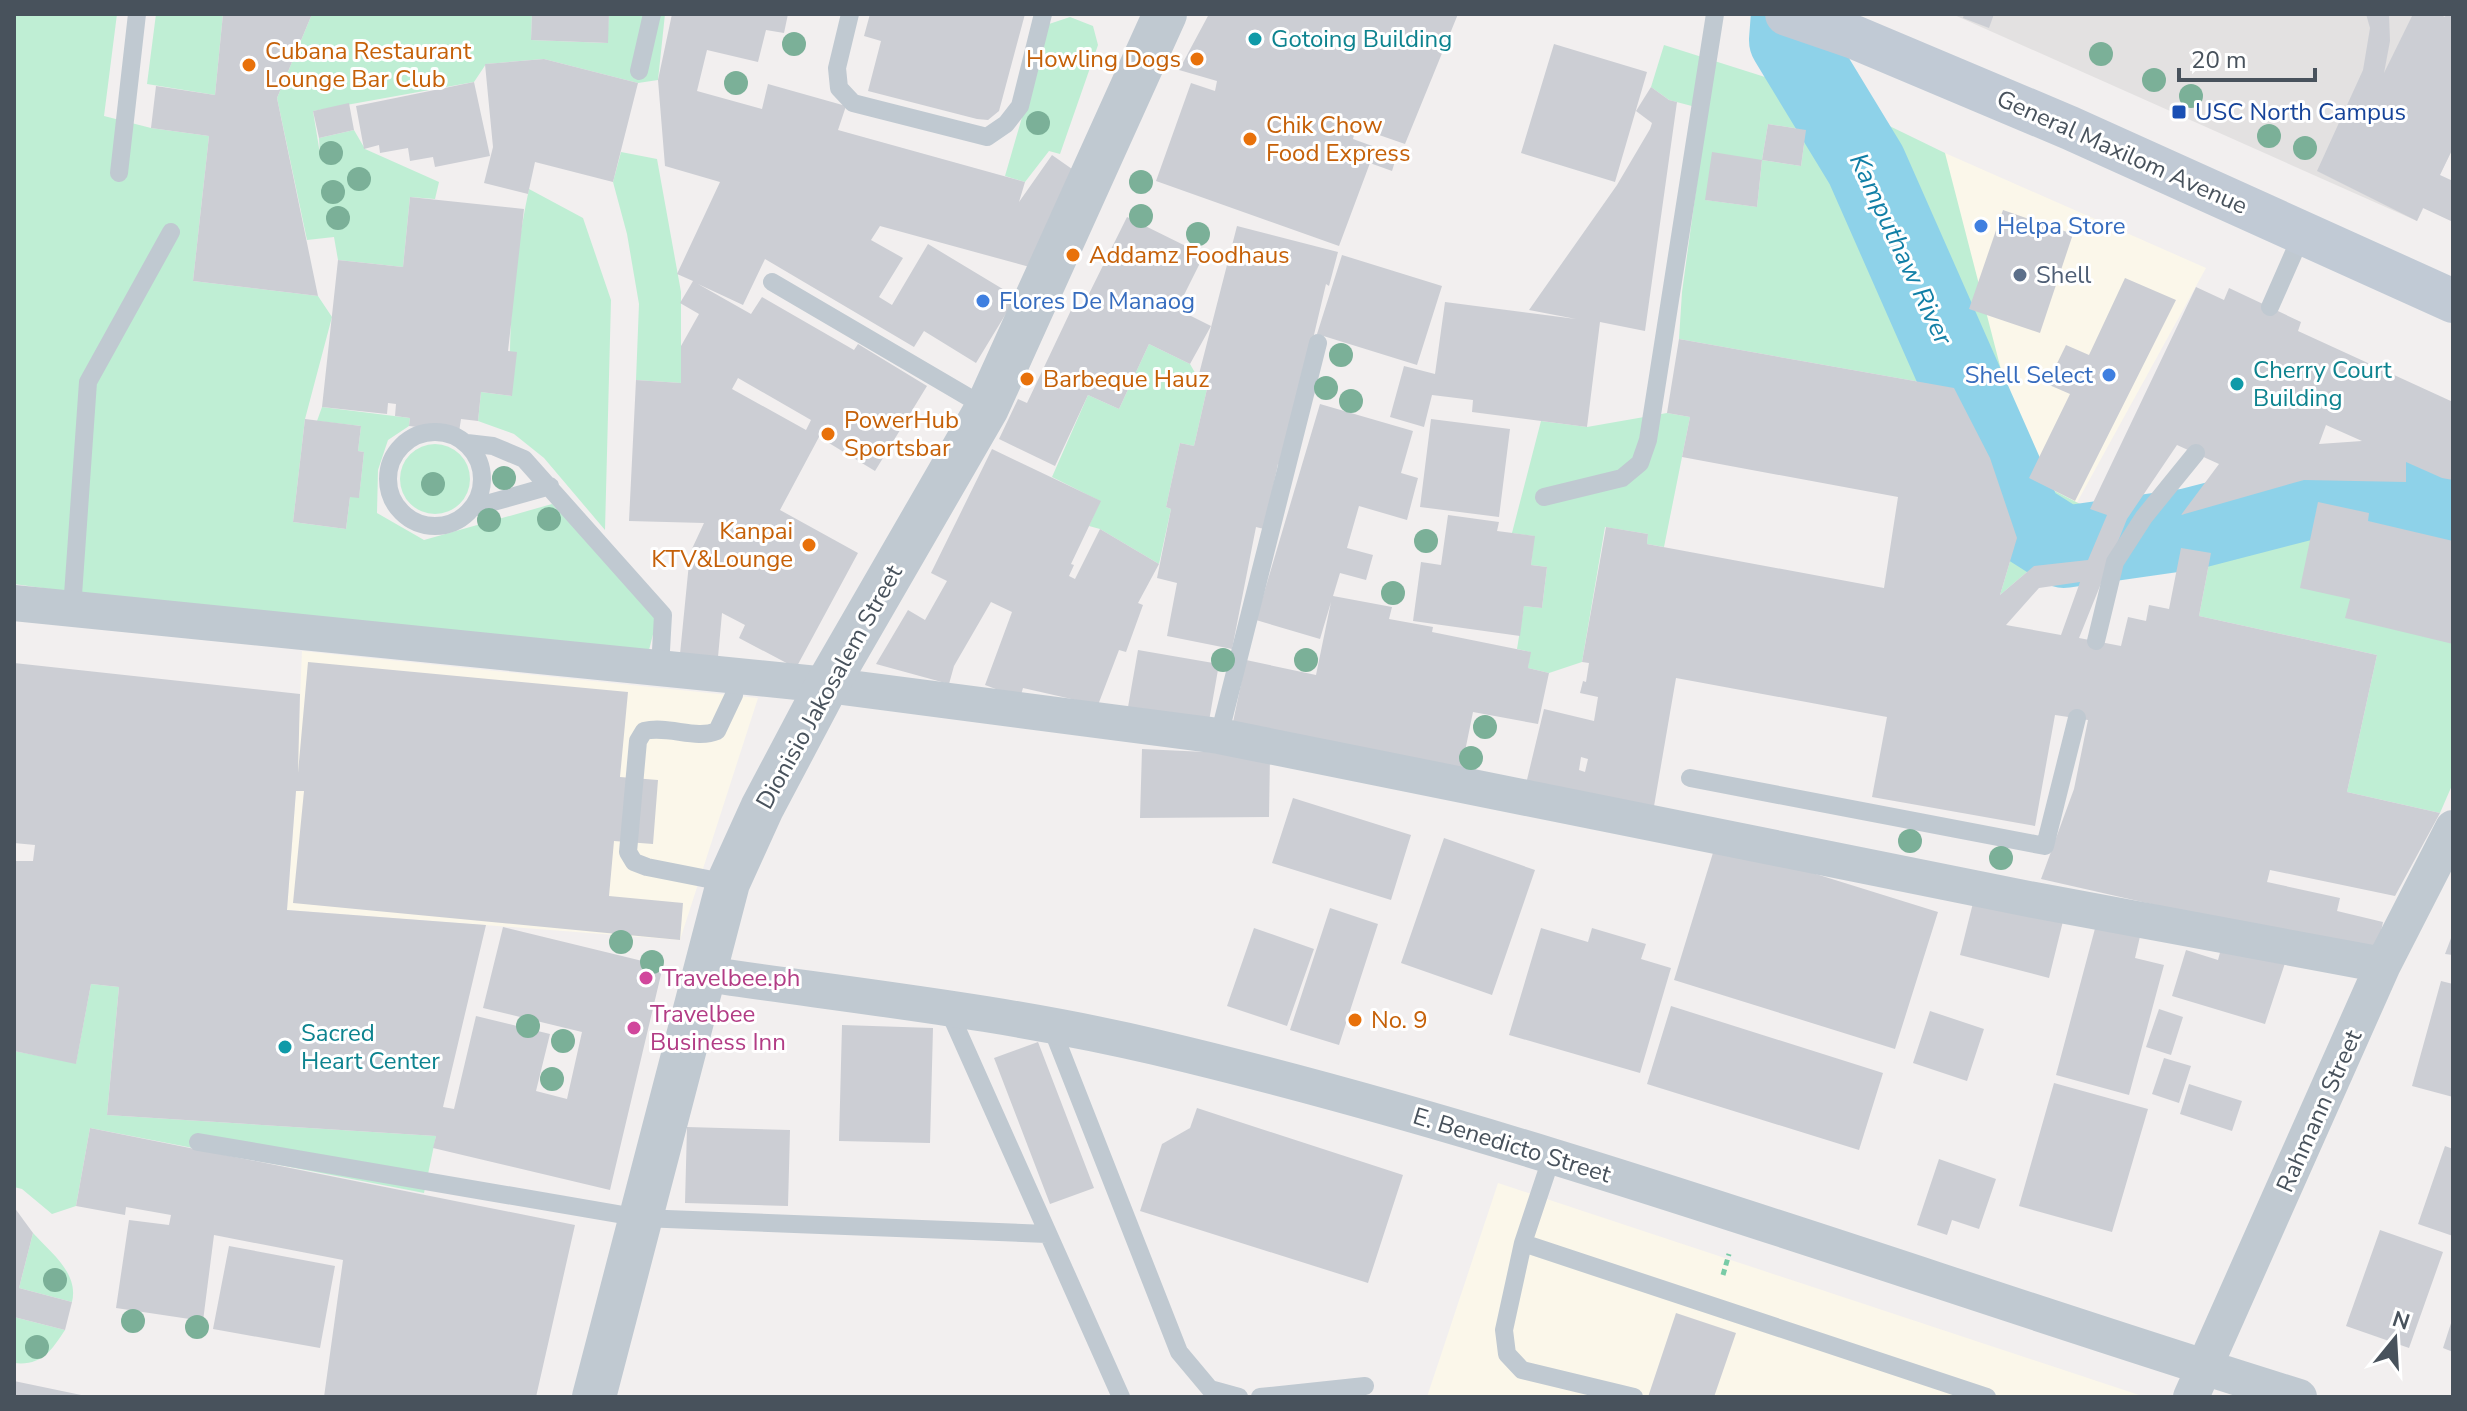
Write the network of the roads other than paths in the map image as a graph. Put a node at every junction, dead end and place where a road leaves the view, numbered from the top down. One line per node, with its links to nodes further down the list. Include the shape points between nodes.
1 (137, 14): 9 (lane)
2 (652, 14): 8 (lane)
3 (850, 14): 4 (lane, via 837,68 839,88 853,103 987,137 1020,106)
4 (1043, 14)
5 (1715, 14): 20 (lane, via 1648,440 1640,463 1622,478)
6 (1787, 14): 11 (main road, General Maxilom Avenue, via 2070,128)
7 (1154, 19): 16 (street, Dionisio Jakosalem Street)
8 (639, 71)
9 (119, 173)
10 (171, 232): 23 (lane, via 88,382)
11 (2303, 232): 13 (main road, General Maxilom Avenue); 14 (lane)
12 (772, 282): 16 (lane)
13 (2453, 301)
14 (2270, 307)
15 (1318, 343): 29 (lane)
16 (987, 408): 27 (street, Dionisio Jakosalem Street)
17 (467, 443): 19 (lane, via 493,446 524,459); 21 (lane, via 480,463 482,485); 21 (lane, via 444,432 419,434 398,448 388,470 390,495 404,515 428,526 453,523)
18 (2196, 453): 24 (lane, via 2115,562)
19 (550, 486): 21 (lane); 25 (lane, via 663,615)
20 (1544, 497)
21 (472, 508)
22 (14, 603): 23 (street)
23 (72, 609): 25 (street)
24 (2096, 641)
25 (660, 668): 26 (street)
26 (737, 676): 27 (street); 32 (lane, via 717,731 644,731 638,741 628,852 634,862 647,867)
27 (827, 685): 29 (street); 32 (street, Dionisio Jakosalem Street)
28 (2077, 718): 30 (lane, via 2045,846)
29 (1219, 736): 33 (street)
30 (1690, 778)
31 (2453, 828): 33 (street, Rahmann Street)
32 (728, 883): 34 (street, Dionisio Jakosalem Street)
33 (2383, 965): 42 (street, Rahmann Street)
34 (705, 974): 35 (street, E. Benedicto Street); 39 (street, Dionisio Jakosalem Street)
35 (948, 1009): 36 (street, E. Benedicto Street); 40 (lane)
36 (1051, 1026): 38 (street, E. Benedicto Street, via 1350,1098); 46 (lane, via 1179,1352 1210,1389)
37 (198, 1142): 39 (lane)
38 (1552, 1156): 41 (lane); 42 (street, E. Benedicto Street)
39 (641, 1218): 40 (lane); 44 (street, Dionisio Jakosalem Street)
40 (1047, 1234): 45 (lane)
41 (1523, 1243): 48 (lane, via 1504,1330 1507,1354 1522,1370); 49 (lane)
42 (2198, 1382): 50 (street, E. Benedicto Street)
43 (1365, 1386): 47 (lane)
44 (594, 1397)
45 (1121, 1397)
46 (1239, 1397)
47 (1260, 1397)
48 (1634, 1397)
49 (1987, 1397)
50 (2299, 1397)

